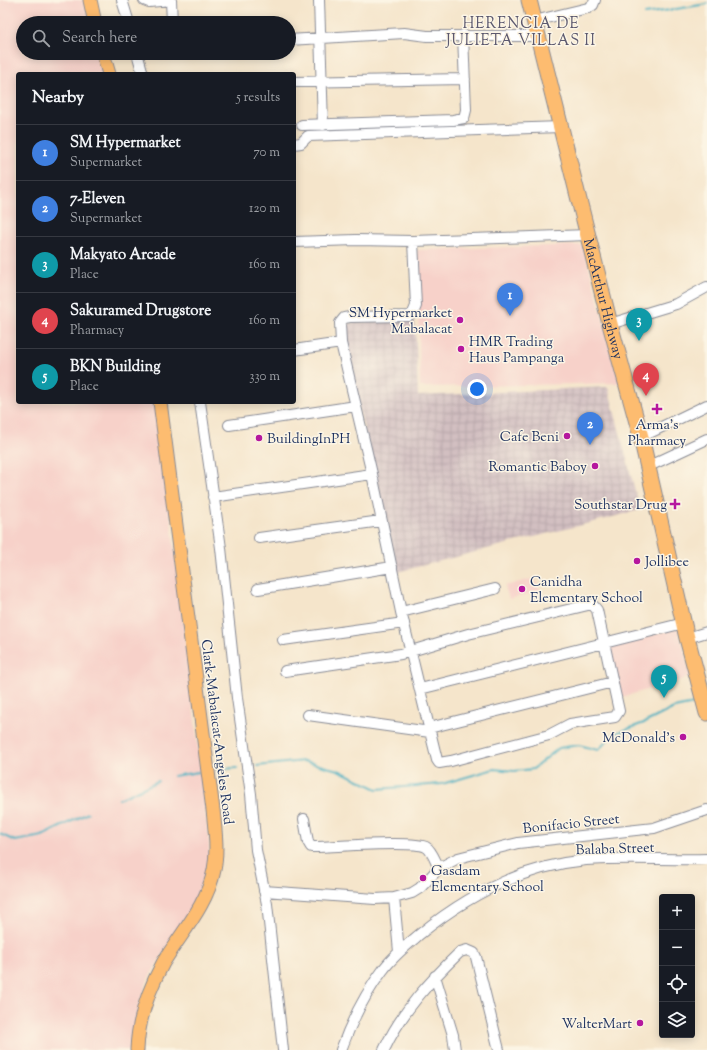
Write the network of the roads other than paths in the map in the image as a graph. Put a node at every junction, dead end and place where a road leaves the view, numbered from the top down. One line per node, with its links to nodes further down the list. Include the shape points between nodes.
1 (90, 0): 8 (main road)
2 (122, 0): 9 (street)
3 (144, 0): 4 (street)
4 (171, 0): 10 (street)
5 (319, 0): 14 (street)
6 (529, 0): 11 (highway, MacArthur Highway)
7 (596, 0): 11 (street, via 588,8)
8 (93, 16)
9 (127, 16)
10 (172, 16)
11 (536, 28): 12 (street); 24 (highway, MacArthur Highway)
12 (463, 35): 14 (street, via 427,36 404,33); 19 (street)
13 (296, 40): 14 (street)
14 (320, 40): 20 (street)
15 (105, 60): 17 (main road)
16 (139, 60): 18 (street)
17 (108, 72)
18 (142, 72)
19 (465, 80): 20 (street); 23 (street, via 466,115 460,119)
20 (322, 81): 21 (street); 23 (street)
21 (296, 82)
22 (302, 125): 23 (street)
23 (323, 125)
24 (561, 127): 25 (street, via 308,136 301,143); 26 (highway, MacArthur Highway)
25 (296, 144)
26 (588, 235): 28 (street); 30 (highway, MacArthur Highway)
27 (296, 242): 28 (street)
28 (413, 242): 31 (street, via 416,306 413,313 409,316 344,318 340,323)
29 (707, 287): 30 (street, via 676,304)
30 (610, 324): 38 (highway, MacArthur Highway)
31 (341, 343): 32 (street); 36 (street)
32 (296, 350)
33 (160, 404): 69 (main road, Clark-Mabalacat-Angeles Road, via 215,849 214,870 199,909 163,963 147,998 138,1038)
34 (200, 404): 42 (street)
35 (707, 405): 38 (street)
36 (356, 406): 37 (street); 41 (street)
37 (229, 426)
38 (641, 437): 40 (highway, MacArthur Highway)
39 (706, 442): 40 (street)
40 (647, 467): 50 (highway, MacArthur Highway)
41 (372, 474): 42 (street); 43 (street)
42 (213, 497): 65 (street, via 246,770 250,783 256,850)
43 (381, 521): 44 (street); 45 (street)
44 (259, 538)
45 (392, 568): 46 (street); 48 (street)
46 (258, 589)
47 (495, 590): 48 (street)
48 (401, 612): 49 (street)
49 (404, 623): 52 (street); 54 (street)
50 (686, 631): 51 (street); 53 (street); 58 (highway, MacArthur Highway)
51 (707, 632)
52 (283, 640)
53 (604, 642): 54 (street, via 597,610 592,604); 56 (street); 57 (street)
54 (411, 650): 55 (street, via 401,654); 57 (street)
55 (285, 672)
56 (613, 682): 60 (street); 60 (street, via 619,711 615,717 570,724 549,735 439,763)
57 (420, 689): 60 (street)
58 (707, 713)
59 (308, 715): 60 (street)
60 (429, 730)
61 (707, 810): 64 (street, Bonifacio Street, via 654,828 518,843 458,858)
62 (304, 818): 64 (street, via 308,842 312,847 422,846 429,850)
63 (707, 859): 67 (street, Balaba Street, via 585,860 511,878 461,903)
64 (439, 868): 66 (street, Bonifacio Street, via 420,888)
65 (264, 891): 66 (street, Bonifacio Street, via 375,899); 70 (street)
66 (394, 898): 67 (street)
67 (399, 952): 71 (street, Balaba Street, via 384,969 362,1003)
68 (435, 976): 72 (street, via 406,1011); 73 (street); 74 (street, via 460,952 467,950 474,953)
69 (138, 1050)
70 (283, 1050)
71 (341, 1050)
72 (384, 1050)
73 (455, 1050)
74 (499, 1050)

